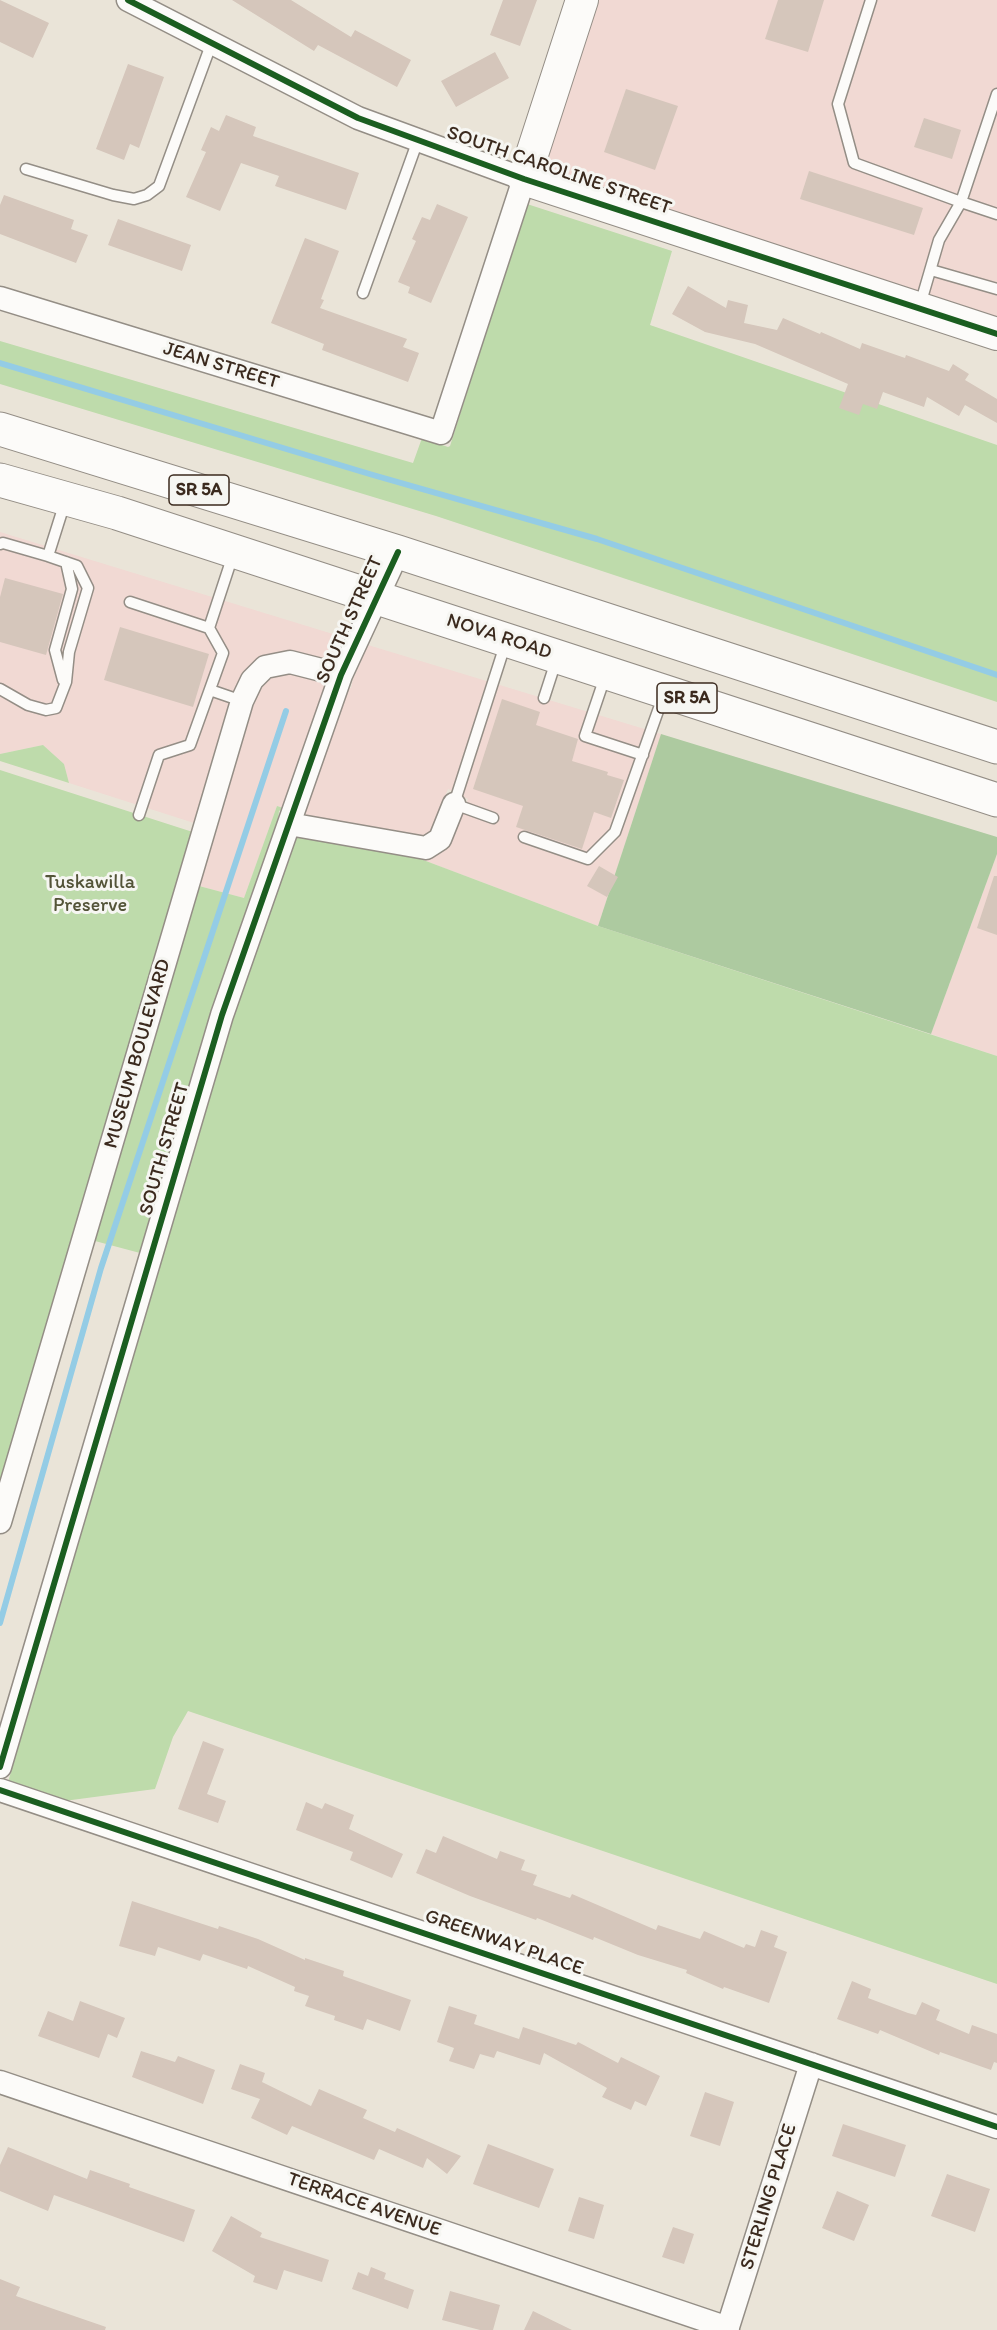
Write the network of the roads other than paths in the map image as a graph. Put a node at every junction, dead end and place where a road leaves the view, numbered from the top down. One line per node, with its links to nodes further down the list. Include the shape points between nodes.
1 (128, 0): 4 (street, SOUTH CAROLINE STREET)
2 (582, 0): 8 (street)
3 (871, 0): 9 (lane, via 838,104 854,164)
4 (212, 42): 6 (street, SOUTH CAROLINE STREET, via 358,118); 7 (lane, via 159,186 147,195 134,199 113,195)
5 (997, 93): 9 (lane)
6 (418, 140): 8 (street, SOUTH CAROLINE STREET); 13 (lane)
7 (26, 169)
8 (524, 179): 14 (street, JEAN STREET, via 441,433); 15 (street, SOUTH CAROLINE STREET)
9 (961, 202): 10 (lane); 11 (lane, via 939,240)
10 (997, 214)
11 (931, 270): 12 (lane); 15 (lane)
12 (997, 288)
13 (363, 293)
14 (0, 298)
15 (919, 308): 16 (street, SOUTH CAROLINE STREET)
16 (997, 334)
17 (0, 429): 22 (main road, SR 5A)
18 (0, 480): 19 (main road, NOVA ROAD / SR 5A)
19 (66, 500): 21 (main road, NOVA ROAD / SR 5A); 23 (lane)
20 (0, 544): 23 (lane)
21 (234, 552): 25 (main road, NOVA ROAD / SR 5A); 27 (lane)
22 (398, 552): 25 (street, SOUTH STREET); 38 (main road, SR 5A)
23 (48, 556): 24 (lane)
24 (66, 562): 32 (lane, via 72,589 55,650); 32 (lane, via 77,566 88,588 69,652)
25 (377, 597): 28 (main road, NOVA ROAD / SR 5A); 31 (street, SOUTH STREET)
26 (130, 602): 27 (lane)
27 (209, 628): 34 (lane, via 223,653)
28 (507, 639): 29 (main road, NOVA ROAD / SR 5A); 41 (lane)
29 (558, 656): 30 (main road, NOVA ROAD / SR 5A); 36 (lane)
30 (607, 672): 35 (main road, NOVA ROAD / SR 5A); 39 (lane, via 585,736)
31 (342, 675): 37 (street, MUSEUM BOULEVARD, via 290,662 265,667 252,680); 44 (street, SOUTH STREET)
32 (64, 686): 33 (lane, via 56,708 46,710)
33 (0, 689)
34 (210, 690): 37 (lane); 42 (lane, via 190,745 159,755)
35 (665, 691): 39 (lane); 40 (main road, NOVA ROAD / SR 5A)
36 (544, 698)
37 (242, 701): 46 (street, MUSEUM BOULEVARD)
38 (997, 747)
39 (643, 754): 45 (lane, via 615,832 588,859)
40 (997, 800)
41 (454, 804): 43 (lane); 44 (street, via 440,839 426,848)
42 (139, 815)
43 (493, 818)
44 (289, 824): 47 (street, SOUTH STREET, via 222,1014)
45 (524, 837)
46 (0, 1522)
47 (0, 1767)
48 (0, 1790): 49 (street, GREENWAY PLACE)
49 (811, 2064): 51 (street, GREENWAY PLACE); 52 (street, STERLING PLACE)
50 (0, 2082): 52 (street, TERRACE AVENUE)
51 (997, 2127)
52 (728, 2329)

